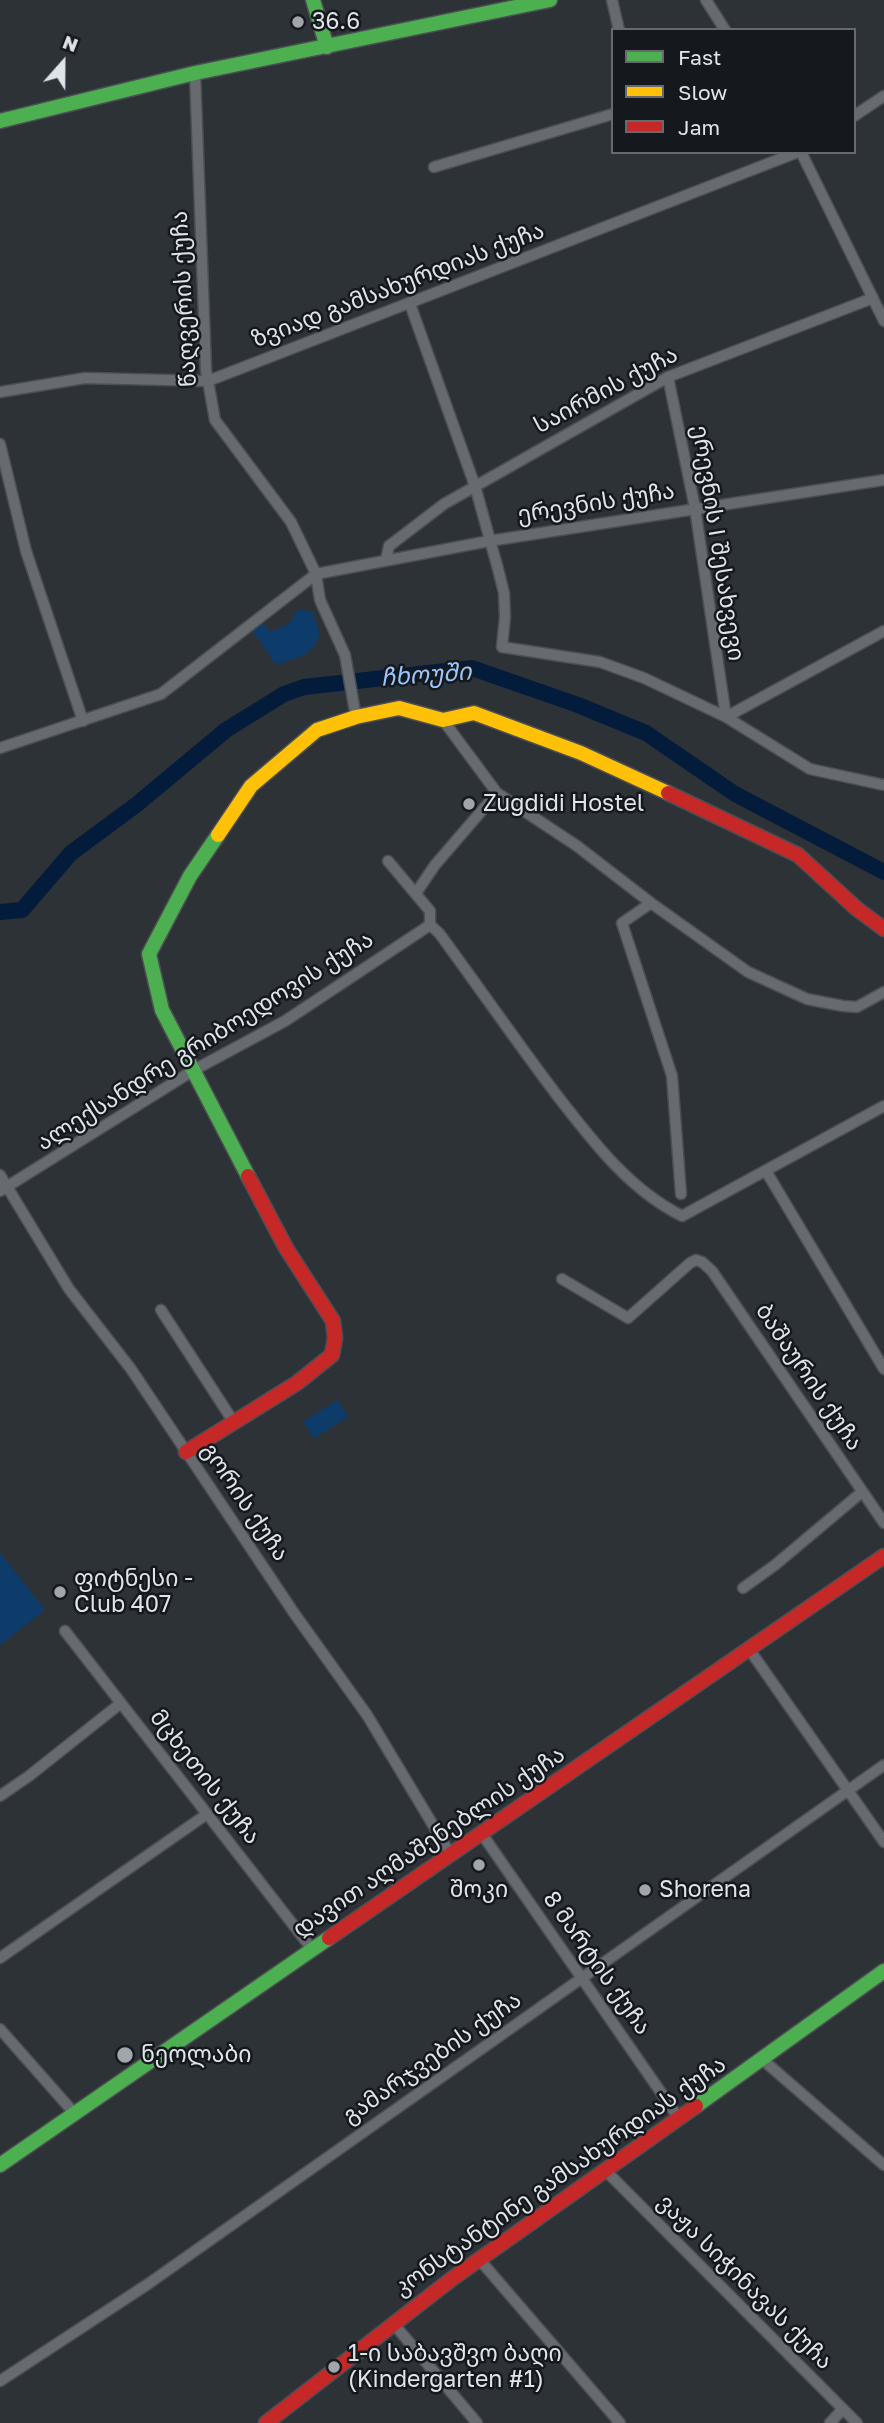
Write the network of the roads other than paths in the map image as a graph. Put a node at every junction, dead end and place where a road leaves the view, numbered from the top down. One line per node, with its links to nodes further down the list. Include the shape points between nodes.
1 (313, 0): 7 (main road)
2 (550, 0): 7 (main road)
3 (612, 0): 5 (street)
4 (706, 0): 6 (street)
5 (619, 28)
6 (724, 28)
7 (327, 47): 8 (main road)
8 (195, 73): 12 (main road); 20 (street, წაღვერის ქუჩა)
9 (884, 96): 11 (street)
10 (611, 115): 15 (street)
11 (856, 115)
12 (0, 121)
13 (794, 154): 17 (street, ზვიად გამსახურდიას ქუჩა)
14 (800, 154): 16 (street)
15 (434, 167)
16 (873, 298): 18 (street); 19 (street, საირმის ქუჩა)
17 (410, 304): 20 (street, ზვიად გამსახურდიას ქუჩა); 24 (street)
18 (884, 321)
19 (668, 377): 24 (street, საირმის ქუჩა); 25 (street, ერევნის I შესახვევი)
20 (208, 381): 21 (street, ზვიად გამსახურდიას ქუჩა, via 85,378); 28 (street, წაღვერის ქუჩა, via 215,420 291,522)
21 (0, 392)
22 (0, 444): 33 (street, via 26,551)
23 (884, 480): 25 (street, ერევნის ქუჩა)
24 (475, 486): 26 (street); 27 (street, საირმის ქუჩა, via 389,545)
25 (695, 508): 26 (street, ერევნის ქუჩა); 31 (street, ერევნის I შესახვევი)
26 (489, 541): 27 (street, ერევნის ქუჩა); 31 (street, via 504,593 502,647 600,662)
27 (386, 560): 28 (street, ერევნის ქუჩა)
28 (316, 574): 30 (street, წაღვერის ქუჩა, via 320,600 345,655); 33 (street, via 161,694)
29 (884, 631): 31 (street)
30 (356, 717): 32 (main road, via 399,708); 43 (main road, via 317,730 251,786 190,876 149,954 162,1010)
31 (726, 717): 35 (street, via 810,769)
32 (443, 720): 36 (street); 41 (main road, via 474,713 581,753 754,832 798,855)
33 (83, 721): 34 (street)
34 (0, 748)
35 (884, 785)
36 (497, 793): 38 (street); 39 (street)
37 (388, 861): 38 (street)
38 (416, 893): 40 (street, via 430,911)
39 (651, 903): 42 (street, via 748,972 807,999 857,1007); 48 (street, via 622,923 671,1076)
40 (430, 925): 43 (street, ალექსანდრე გრიბოედოვის ქუჩა, via 285,1021); 45 (street, via 585,1131 632,1182 661,1205 682,1216)
41 (884, 929)
42 (884, 992)
43 (194, 1070): 47 (street, ალექსანდრე გრიბოედოვის ქუჩა); 52 (main road, via 286,1248 335,1331 328,1360)
44 (884, 1106): 45 (street)
45 (766, 1171): 51 (street)
46 (0, 1175): 47 (street, გორის ქუჩა)
47 (4, 1189): 53 (street, გორის ქუჩა)
48 (681, 1194)
49 (562, 1279): 54 (street, ბაშაურის ქუჩა, via 628,1318 696,1260 702,1262)
50 (161, 1310): 52 (street)
51 (884, 1369)
52 (233, 1422): 53 (main road)
53 (186, 1452): 67 (street, გორის ქუჩა, via 367,1715)
54 (862, 1492): 55 (street, ბაშაურის ქუჩა); 57 (street)
55 (884, 1523)
56 (884, 1556): 59 (main road, დავით აღმაშენებლის ქუჩა)
57 (743, 1588)
58 (65, 1631): 60 (street, მცხეთის ქუჩა)
59 (749, 1649): 62 (street); 65 (main road, დავით აღმაშენებლის ქუჩა)
60 (121, 1703): 63 (street); 64 (street, მცხეთის ქუჩა)
61 (884, 1765): 62 (street, გამარჯვების ქუჩა)
62 (849, 1789): 66 (street); 71 (street, გამარჯვების ქუჩა)
63 (0, 1796)
64 (207, 1814): 68 (street, მცხეთის ქუჩა); 69 (street)
65 (482, 1834): 67 (main road, დავით აღმაშენებლის ქუჩა); 71 (street, 8 მარტის ქუჩა)
66 (884, 1842)
67 (451, 1855): 68 (main road, დავით აღმაშენებლის ქუჩა)
68 (312, 1949): 74 (main road, დავით აღმაშენებლის ქუჩა)
69 (0, 1958)
70 (884, 1971): 73 (main road, კონსტანტინე გამსახურდიას ქუჩა)
71 (583, 1978): 75 (street, 8 მარტის ქუჩა); 81 (street, გამარჯვების ქუჩა, via 148,2284)
72 (0, 2029): 74 (street)
73 (763, 2060): 75 (main road, კონსტანტინე გამსახურდიას ქუჩა); 77 (street)
74 (75, 2114): 76 (main road, დავით აღმაშენებლის ქუჩა)
75 (678, 2117): 78 (main road, კონსტანტინე გამსახურდიას ქუჩა)
76 (0, 2165)
77 (884, 2165)
78 (605, 2170): 79 (main road, კონსტანტინე გამსახურდიას ქუჩა); 82 (street, ვაჟა სიჭინავას ქუჩა)
79 (480, 2259): 80 (main road, კონსტანტინე გამსახურდიას ქუჩა); 85 (street)
80 (393, 2323): 83 (main road, კონსტანტინე გამსახურდიას ქუჩა); 84 (street)
81 (0, 2381)
82 (842, 2410): 86 (street); 87 (street, ვაჟა სიჭინავას ქუჩა)
83 (266, 2423)
84 (477, 2423)
85 (620, 2423)
86 (830, 2423)
87 (857, 2423)

